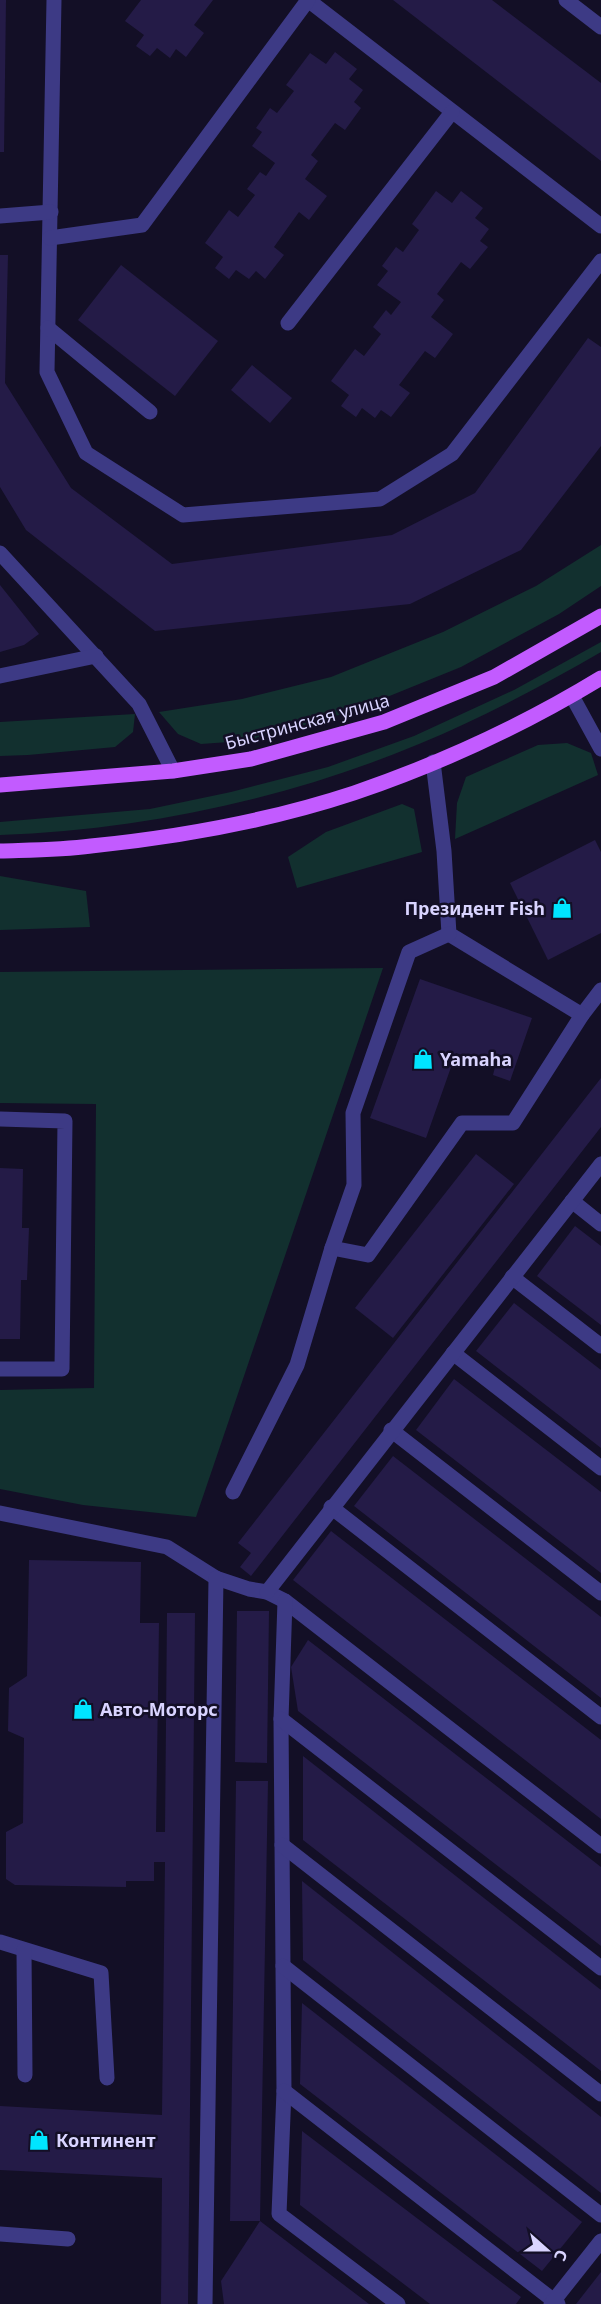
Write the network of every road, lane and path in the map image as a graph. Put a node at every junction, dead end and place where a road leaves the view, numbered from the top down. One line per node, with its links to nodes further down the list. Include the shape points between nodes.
1 (54, 0): 6 (lane)
2 (308, 0): 5 (lane); 9 (lane, via 142,225)
3 (566, 0): 4 (lane)
4 (601, 27)
5 (452, 112): 8 (lane); 11 (lane)
6 (51, 212): 7 (lane); 9 (lane)
7 (0, 216)
8 (601, 226)
9 (50, 238): 12 (lane)
10 (601, 261): 12 (lane, via 452,454 380,499 183,515 86,453 47,372)
11 (288, 323)
12 (48, 328): 13 (lane)
13 (150, 412)
14 (0, 553): 16 (lane)
15 (601, 616): 22 (main road, Быстринская улица, via 494,677 384,722 251,759)
16 (96, 656): 17 (lane); 22 (lane, via 139,704)
17 (0, 676)
18 (601, 678): 19 (main road)
19 (572, 696): 20 (lane); 21 (main road)
20 (601, 749)
21 (433, 762): 24 (main road, via 353,793 179,834 89,847); 25 (lane)
22 (173, 771): 23 (main road, Быстринская улица)
23 (0, 785)
24 (0, 851)
25 (449, 934): 27 (lane); 32 (lane, via 409,952 353,1113 354,1185)
26 (601, 990): 27 (lane)
27 (582, 1016): 32 (lane, via 513,1123 462,1124 368,1255)
28 (0, 1119): 36 (lane, via 65,1121 63,1369)
29 (601, 1164): 30 (lane)
30 (572, 1201): 31 (lane); 33 (lane)
31 (601, 1224)
32 (332, 1248): 39 (lane, via 297,1365)
33 (512, 1277): 34 (lane); 35 (lane)
34 (601, 1346)
35 (453, 1353): 37 (lane); 38 (lane)
36 (0, 1369)
37 (391, 1430): 40 (lane); 44 (lane)
38 (601, 1468)
39 (233, 1492)
40 (331, 1507): 43 (lane); 46 (lane)
41 (0, 1513): 42 (lane, via 166,1547)
42 (216, 1578): 43 (lane); 63 (lane)
43 (267, 1592): 45 (lane)
44 (601, 1593)
45 (285, 1601): 47 (lane); 49 (lane)
46 (601, 1717)
47 (281, 1719): 48 (lane); 53 (lane)
48 (282, 1845): 52 (lane); 57 (lane)
49 (601, 1846)
50 (0, 1942): 51 (lane)
51 (24, 1950): 54 (lane); 55 (lane, via 101,1973)
52 (283, 1966): 56 (lane); 58 (lane)
53 (601, 1968)
54 (25, 2075)
55 (107, 2078)
56 (284, 2091): 62 (lane); 64 (lane, via 279,2214)
57 (601, 2094)
58 (601, 2215)
59 (0, 2234): 60 (lane)
60 (68, 2239)
61 (601, 2241): 62 (lane)
62 (554, 2303)
63 (205, 2304)
64 (398, 2304)

